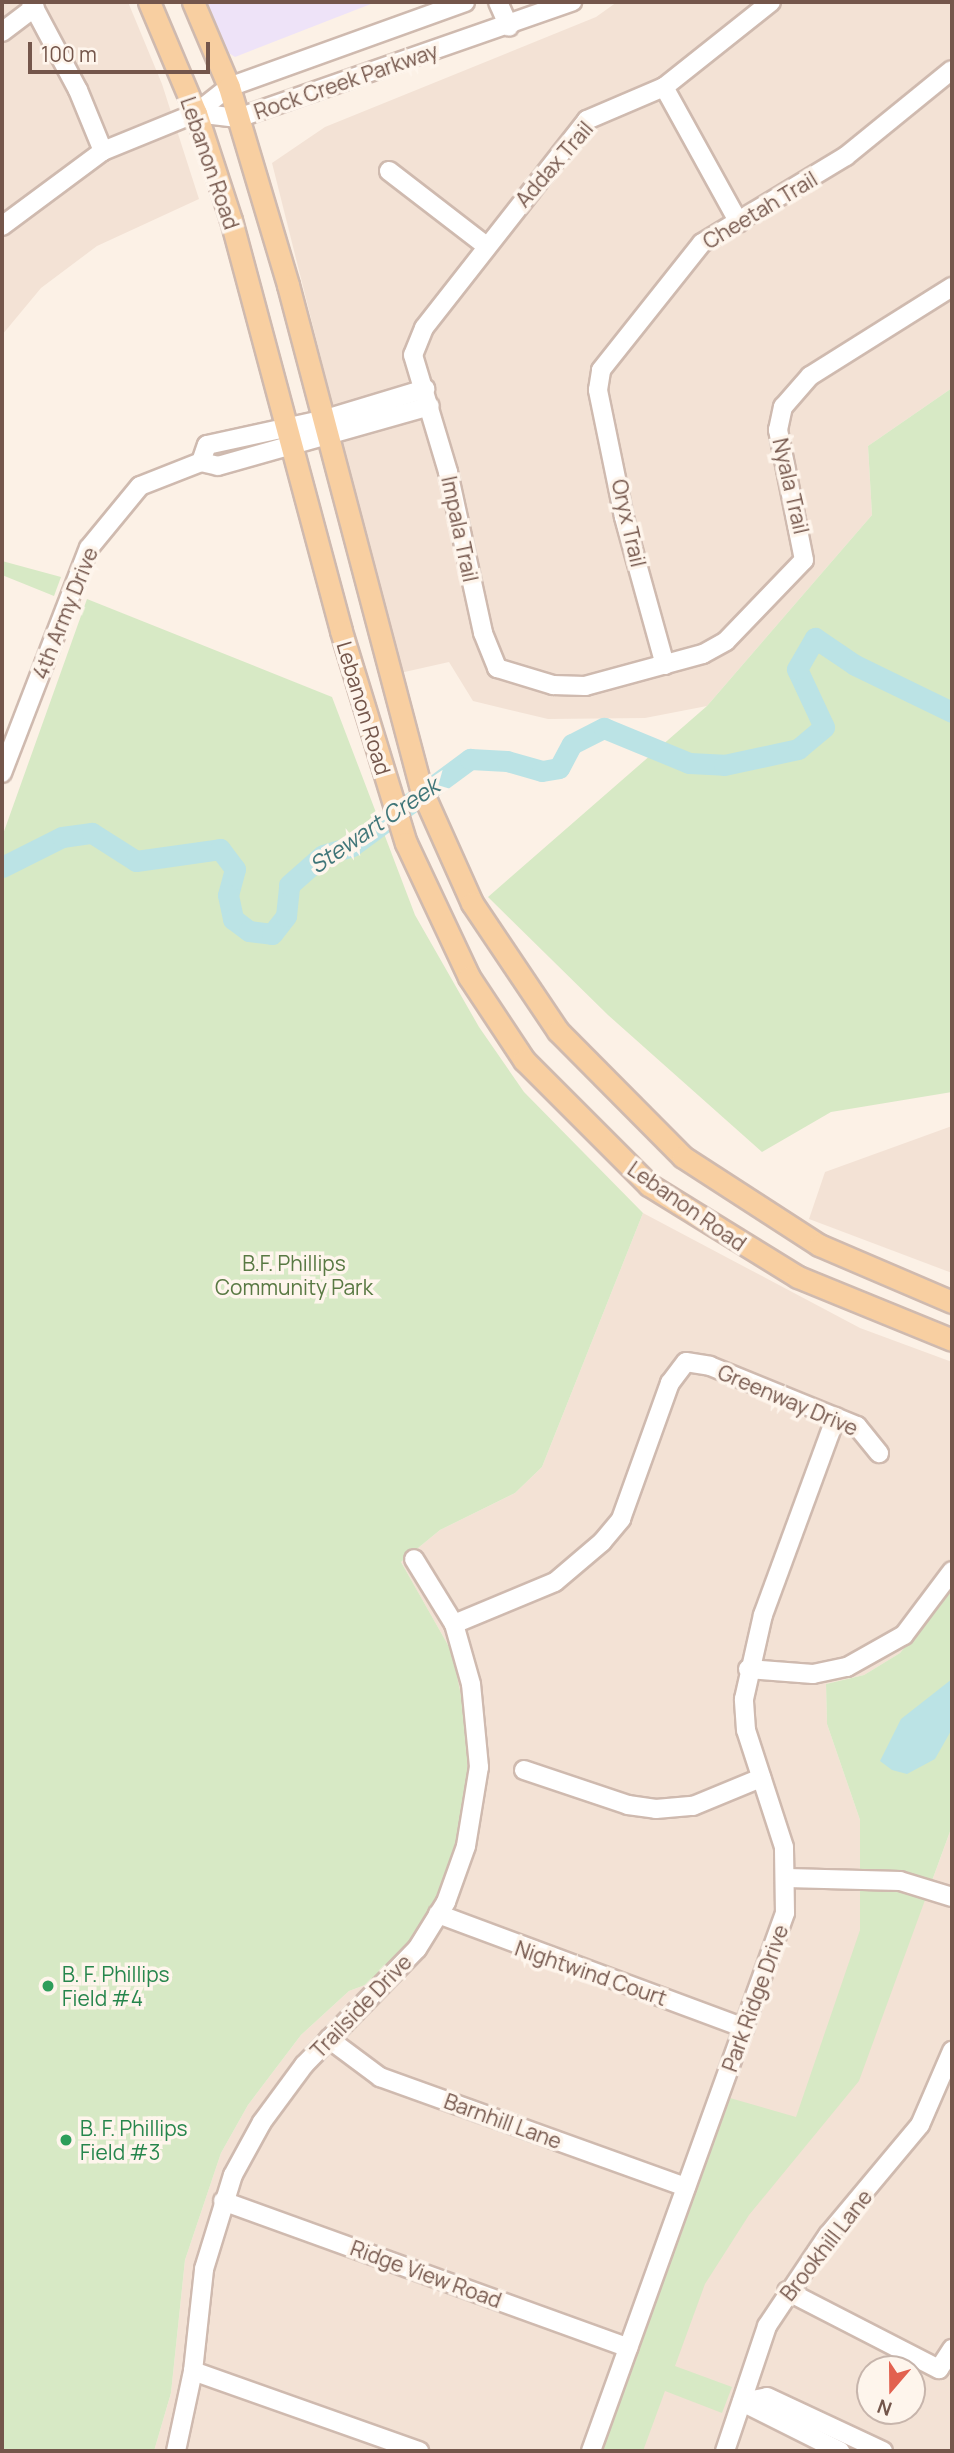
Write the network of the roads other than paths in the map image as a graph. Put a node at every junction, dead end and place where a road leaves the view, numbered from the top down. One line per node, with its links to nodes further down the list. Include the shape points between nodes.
1 (149, 2): 13 (main road, Lebanon Road)
2 (193, 2): 11 (main road, Lebanon Road)
3 (465, 2): 11 (street, Rock Creek Parkway)
4 (498, 2): 8 (street)
5 (572, 2): 8 (street, Rock Creek Parkway)
6 (771, 2): 12 (street, Addax Trail)
7 (33, 5): 9 (street); 15 (street)
8 (509, 27): 14 (street, Rock Creek Parkway)
9 (2, 32)
10 (952, 70): 17 (street, Cheetah Trail, via 846,156)
11 (229, 87): 13 (street, Rock Creek Parkway); 14 (main road, Lebanon Road)
12 (664, 87): 17 (street); 19 (street, Addax Trail, via 587,120)
13 (196, 113): 14 (street, Rock Creek Parkway); 15 (street); 24 (main road, Lebanon Road, via 231,219)
14 (238, 117): 23 (main road, Lebanon Road)
15 (103, 151): 18 (street)
16 (389, 172): 19 (street)
17 (739, 223): 21 (street, Cheetah Trail, via 699,246)
18 (2, 226)
19 (485, 245): 22 (street, Addax Trail, via 424,328 413,355)
20 (952, 287): 25 (street, Nyala Trail, via 810,376 779,415 805,556 797,572 722,645)
21 (598, 380): 25 (street, Oryx Trail, via 624,517)
22 (427, 397): 23 (street, 4th Army Drive); 25 (street, Impala Trail, via 483,634 497,668 574,687)
23 (324, 426): 24 (street, 4th Army Drive); 27 (main road, Lebanon Road, via 429,810 472,903 558,1031 645,1124 683,1157)
24 (287, 438): 26 (street, 4th Army Drive, via 207,445 201,461 140,486 100,532); 28 (main road, Lebanon Road, via 407,843 469,977 524,1060 603,1144 649,1185)
25 (665, 665)
26 (2, 773)
27 (819, 1245): 28 (main road); 29 (main road, Lebanon Road)
28 (798, 1277): 30 (main road, Lebanon Road)
29 (952, 1302)
30 (952, 1340)
31 (836, 1417): 32 (street, Greenway Drive, via 871,1438); 35 (street, Greenway Drive, via 710,1366 686,1362 670,1383 621,1519 602,1542 555,1582); 36 (street, Park Ridge Drive)
32 (879, 1453)
33 (414, 1559): 35 (street, Trailside Drive)
34 (952, 1571): 36 (street, via 904,1635 847,1667 813,1674)
35 (454, 1624): 41 (street, Trailside Drive, via 471,1684 479,1767 466,1846)
36 (748, 1669): 38 (street, Park Ridge Drive, via 746,1730)
37 (524, 1770): 38 (street, via 628,1805 656,1809 693,1806)
38 (761, 1777): 39 (street, Park Ridge Drive, via 778,1822)
39 (787, 1878): 40 (street, via 900,1881); 42 (street, Park Ridge Drive, via 778,1938)
40 (952, 1897)
41 (438, 1914): 42 (street, Nightwind Court); 43 (street, Trailside Drive, via 397,1972)
42 (745, 2028): 45 (street, Park Ridge Drive)
43 (329, 2039): 45 (street, Barnhill Lane, via 380,2077); 46 (street, Trailside Drive, via 262,2122)
44 (952, 2051): 47 (street, Brookhill Lane, via 920,2125)
45 (686, 2187): 48 (street, Park Ridge Drive)
46 (223, 2201): 48 (street, Ridge View Road); 50 (street, Trailside Drive, via 204,2269)
47 (787, 2291): 49 (street, via 939,2369); 51 (street, Brookhill Lane, via 767,2326)
48 (628, 2348): 54 (street, Park Ridge Drive)
49 (952, 2349)
50 (193, 2371): 52 (street, Trailside Drive); 53 (street)
51 (742, 2402): 55 (street, Brookhill Lane); 56 (street); 57 (street, via 766,2397)
52 (176, 2451)
53 (419, 2451)
54 (591, 2451)
55 (725, 2451)
56 (839, 2451)
57 (883, 2451)

